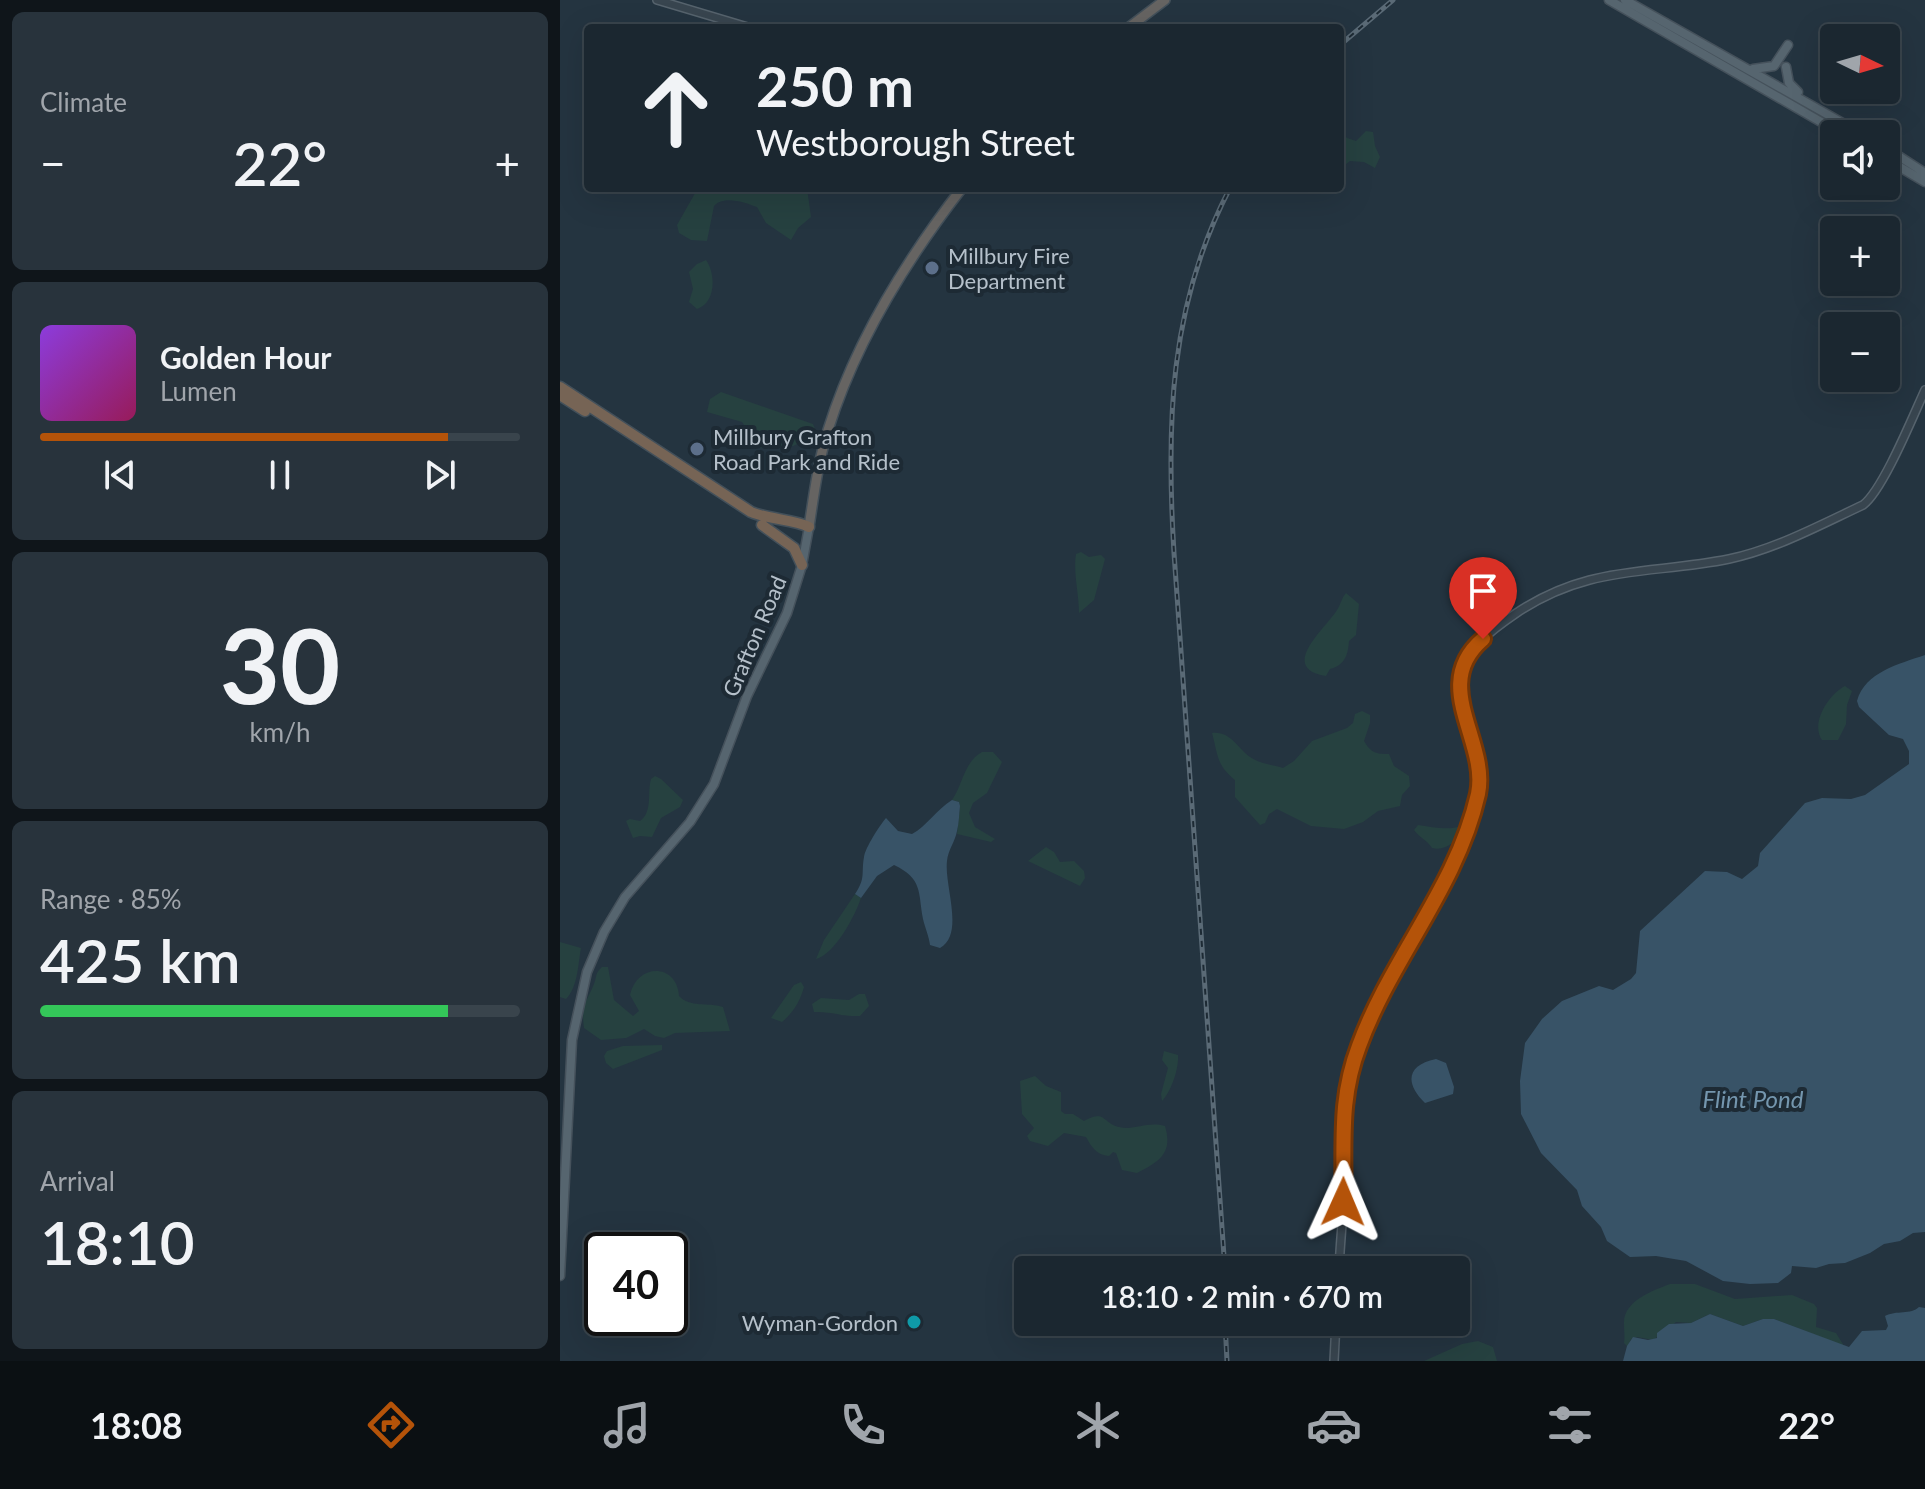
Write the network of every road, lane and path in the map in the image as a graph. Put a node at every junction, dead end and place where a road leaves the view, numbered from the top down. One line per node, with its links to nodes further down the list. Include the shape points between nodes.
1 (657, 0): 5 (street)
2 (1165, 0): 6 (highway)
3 (1609, 0): 12 (main road)
4 (1625, 0): 9 (main road)
5 (738, 24)
6 (1133, 24)
7 (1788, 45): 9 (main road, via 1774,66)
8 (1786, 67): 10 (main road, via 1794,90)
9 (1750, 69): 10 (main road)
10 (1828, 114): 11 (main road)
11 (1838, 120)
12 (1820, 121)
13 (1900, 157): 15 (main road)
14 (1900, 167): 16 (main road)
15 (1925, 173)
16 (1925, 182)
17 (959, 192): 22 (highway, Grafton Road, via 908,267 858,356 828,431)
18 (560, 387): 22 (highway, via 751,512)
19 (1925, 390): 24 (street, via 1885,474 1863,505 1775,545 1732,558 1587,579 1526,606 1471,651 1461,675 1461,699 1480,770 1478,795 1454,865 1358,1047 1343,1110)
20 (560, 395): 21 (highway)
21 (762, 525): 22 (highway); 23 (highway, via 796,550)
22 (809, 527): 23 (main road, Grafton Road)
23 (802, 565): 25 (main road, Grafton Road, via 714,784 690,822 625,897 596,949 580,996 572,1042)
24 (1340, 1256)
25 (560, 1276)
26 (1335, 1336): 27 (street)
27 (1334, 1361)

